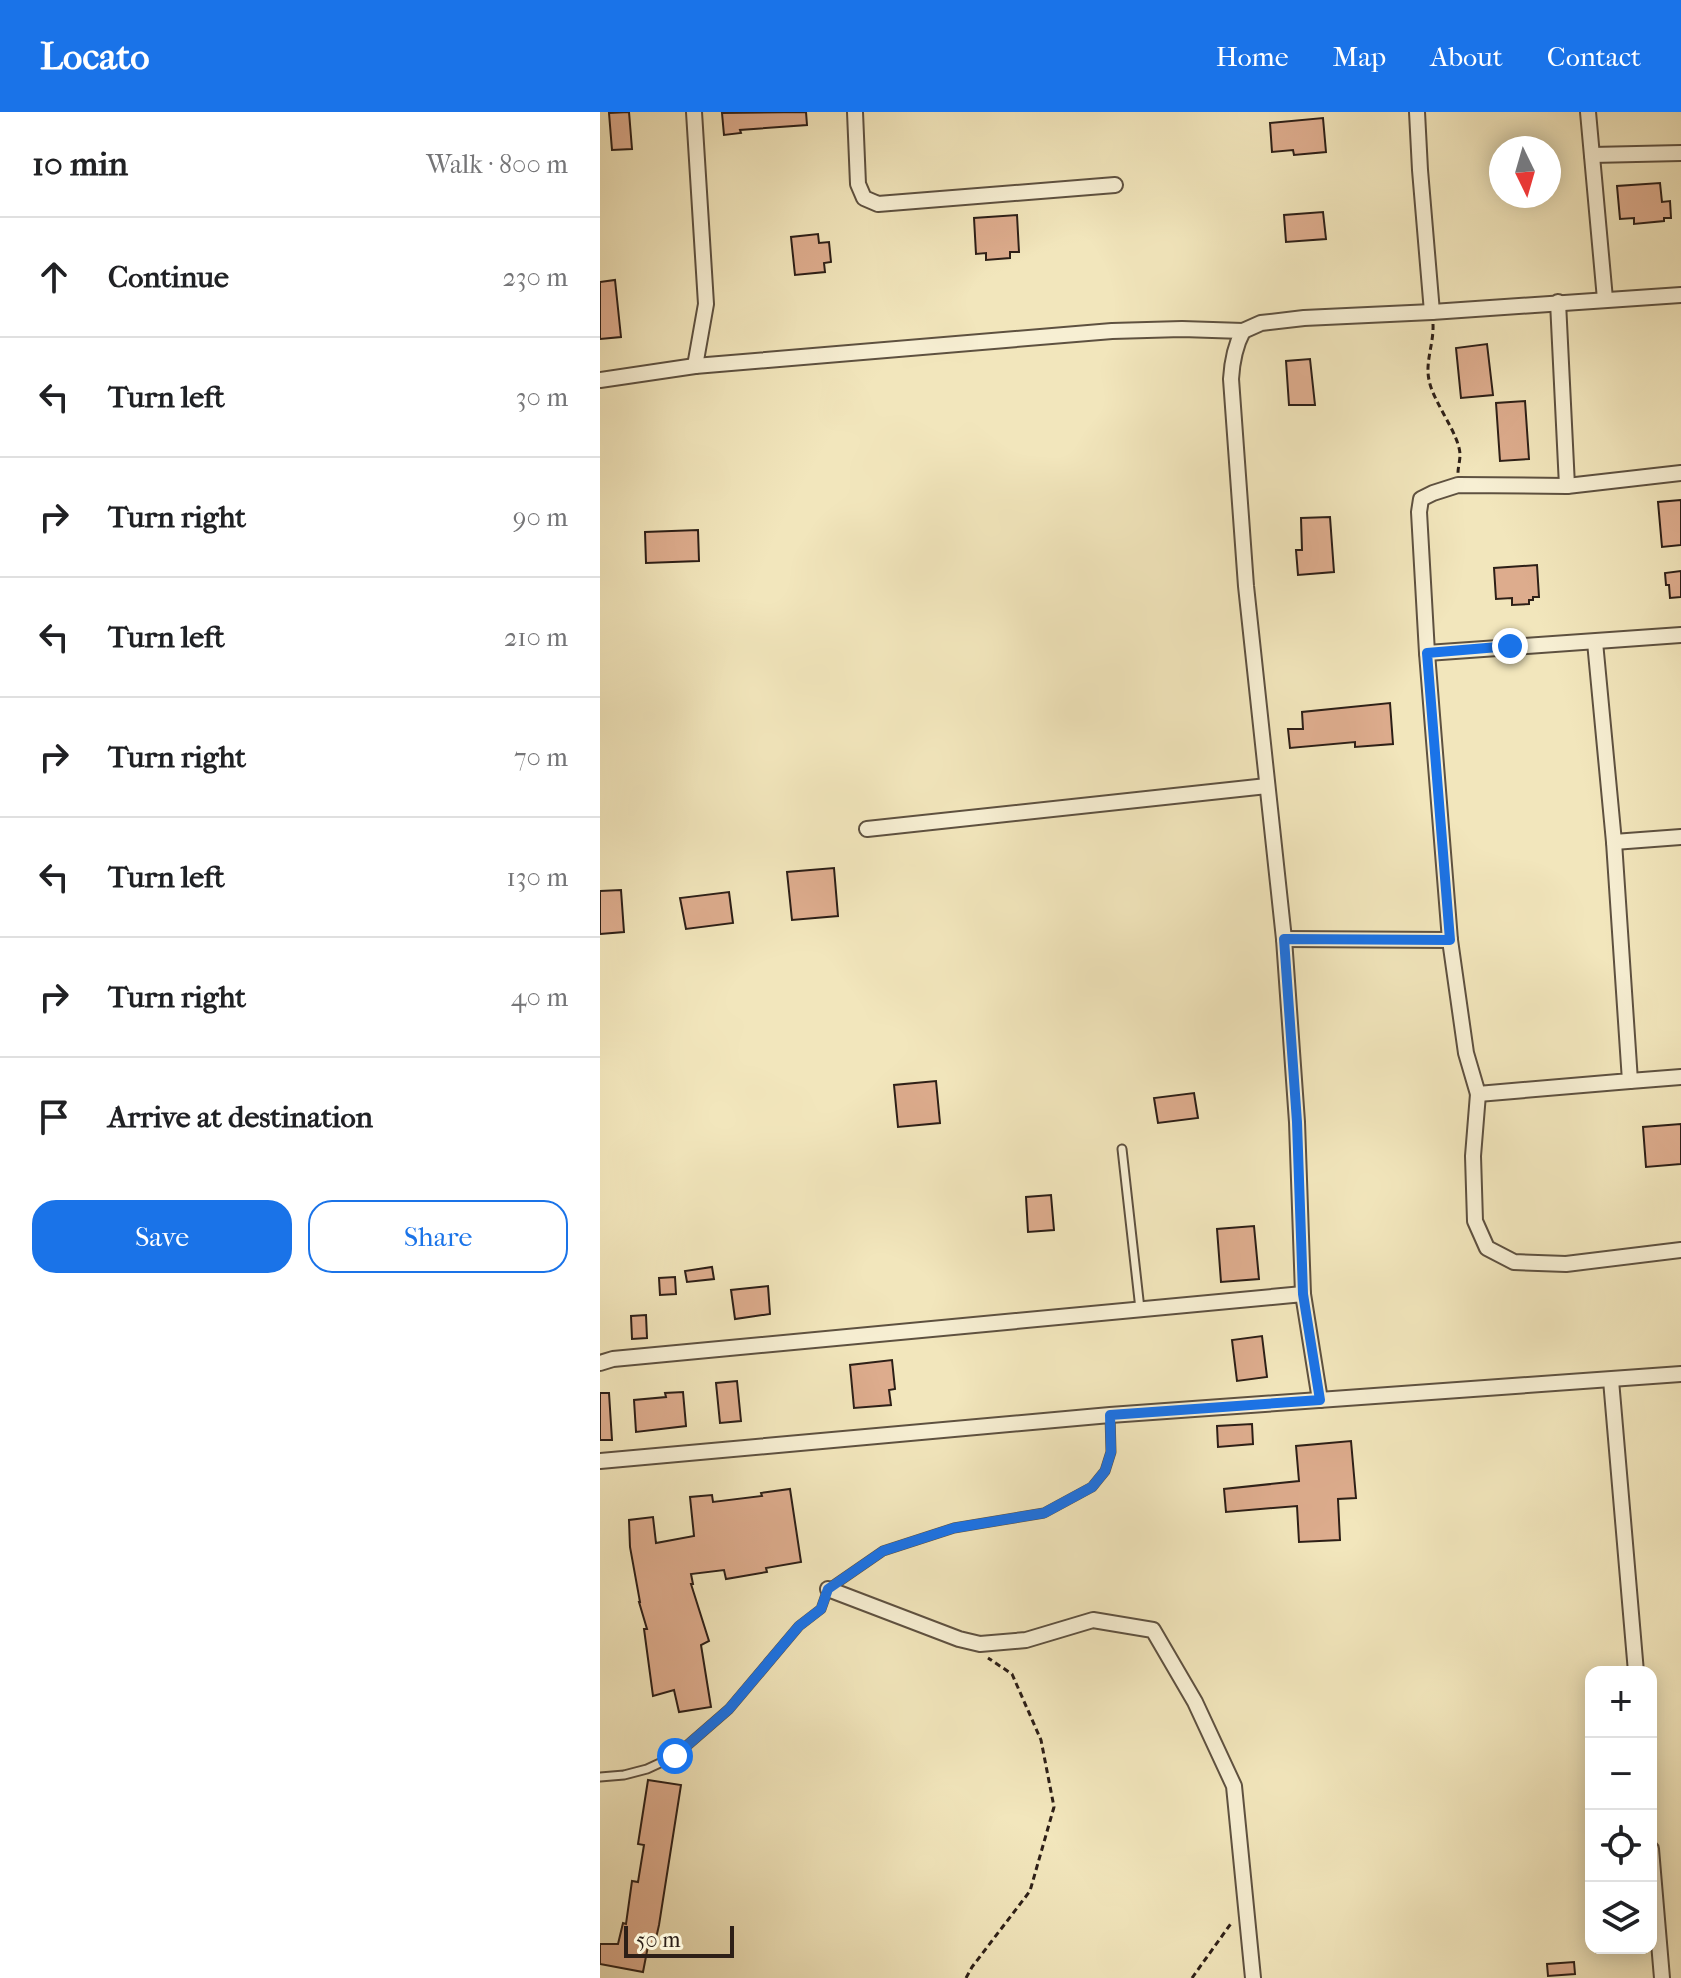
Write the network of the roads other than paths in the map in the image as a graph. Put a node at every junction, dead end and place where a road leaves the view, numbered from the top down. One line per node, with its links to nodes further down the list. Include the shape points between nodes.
1 (694, 112): 13 (street, via 706,304)
2 (855, 112): 7 (street, via 858,184 864,198 878,204)
3 (1417, 112): 11 (street)
4 (1588, 112): 6 (street)
5 (1681, 153): 6 (street)
6 (1592, 155): 9 (street)
7 (1115, 185)
8 (1681, 295): 9 (street)
9 (1605, 299): 10 (street)
10 (1558, 302): 11 (street); 16 (street)
11 (1432, 312): 12 (street, via 1304,318 1261,323)
12 (1243, 331): 13 (street, via 1112,331); 20 (street, via 1231,379)
13 (695, 366): 14 (street)
14 (600, 380)
15 (1681, 473): 16 (street)
16 (1567, 486): 19 (street, via 1458,485 1421,499)
17 (1681, 635): 18 (street)
18 (1595, 642): 19 (street); 23 (street)
19 (1427, 653): 25 (street)
20 (1267, 786): 21 (street); 24 (street)
21 (867, 829)
22 (1681, 837): 23 (street)
23 (1614, 842): 27 (street)
24 (1284, 939): 25 (street); 31 (street)
25 (1450, 940): 28 (street, via 1466,1053)
26 (1681, 1077): 27 (street)
27 (1630, 1081): 28 (street)
28 (1478, 1094): 30 (street, via 1475,1221 1487,1248 1514,1262 1566,1264)
29 (1122, 1149): 32 (lane)
30 (1681, 1250)
31 (1303, 1294): 32 (street); 36 (street)
32 (1140, 1309): 33 (street)
33 (600, 1363)
34 (1681, 1374): 35 (street)
35 (1611, 1380): 36 (street); 40 (street)
36 (1320, 1400): 37 (street)
37 (1110, 1415): 38 (street); 39 (lane, via 1111,1452 1092,1487 1044,1513 954,1528 883,1551)
38 (600, 1461)
39 (828, 1589): 41 (lane, via 821,1609 799,1626 729,1709 675,1756 647,1769); 43 (street, via 980,1644 1026,1640 1093,1620 1153,1630 1195,1702 1234,1786)
40 (1635, 1666)
41 (600, 1777)
42 (1654, 1882): 44 (street)
43 (1253, 1978)
44 (1662, 1978)

